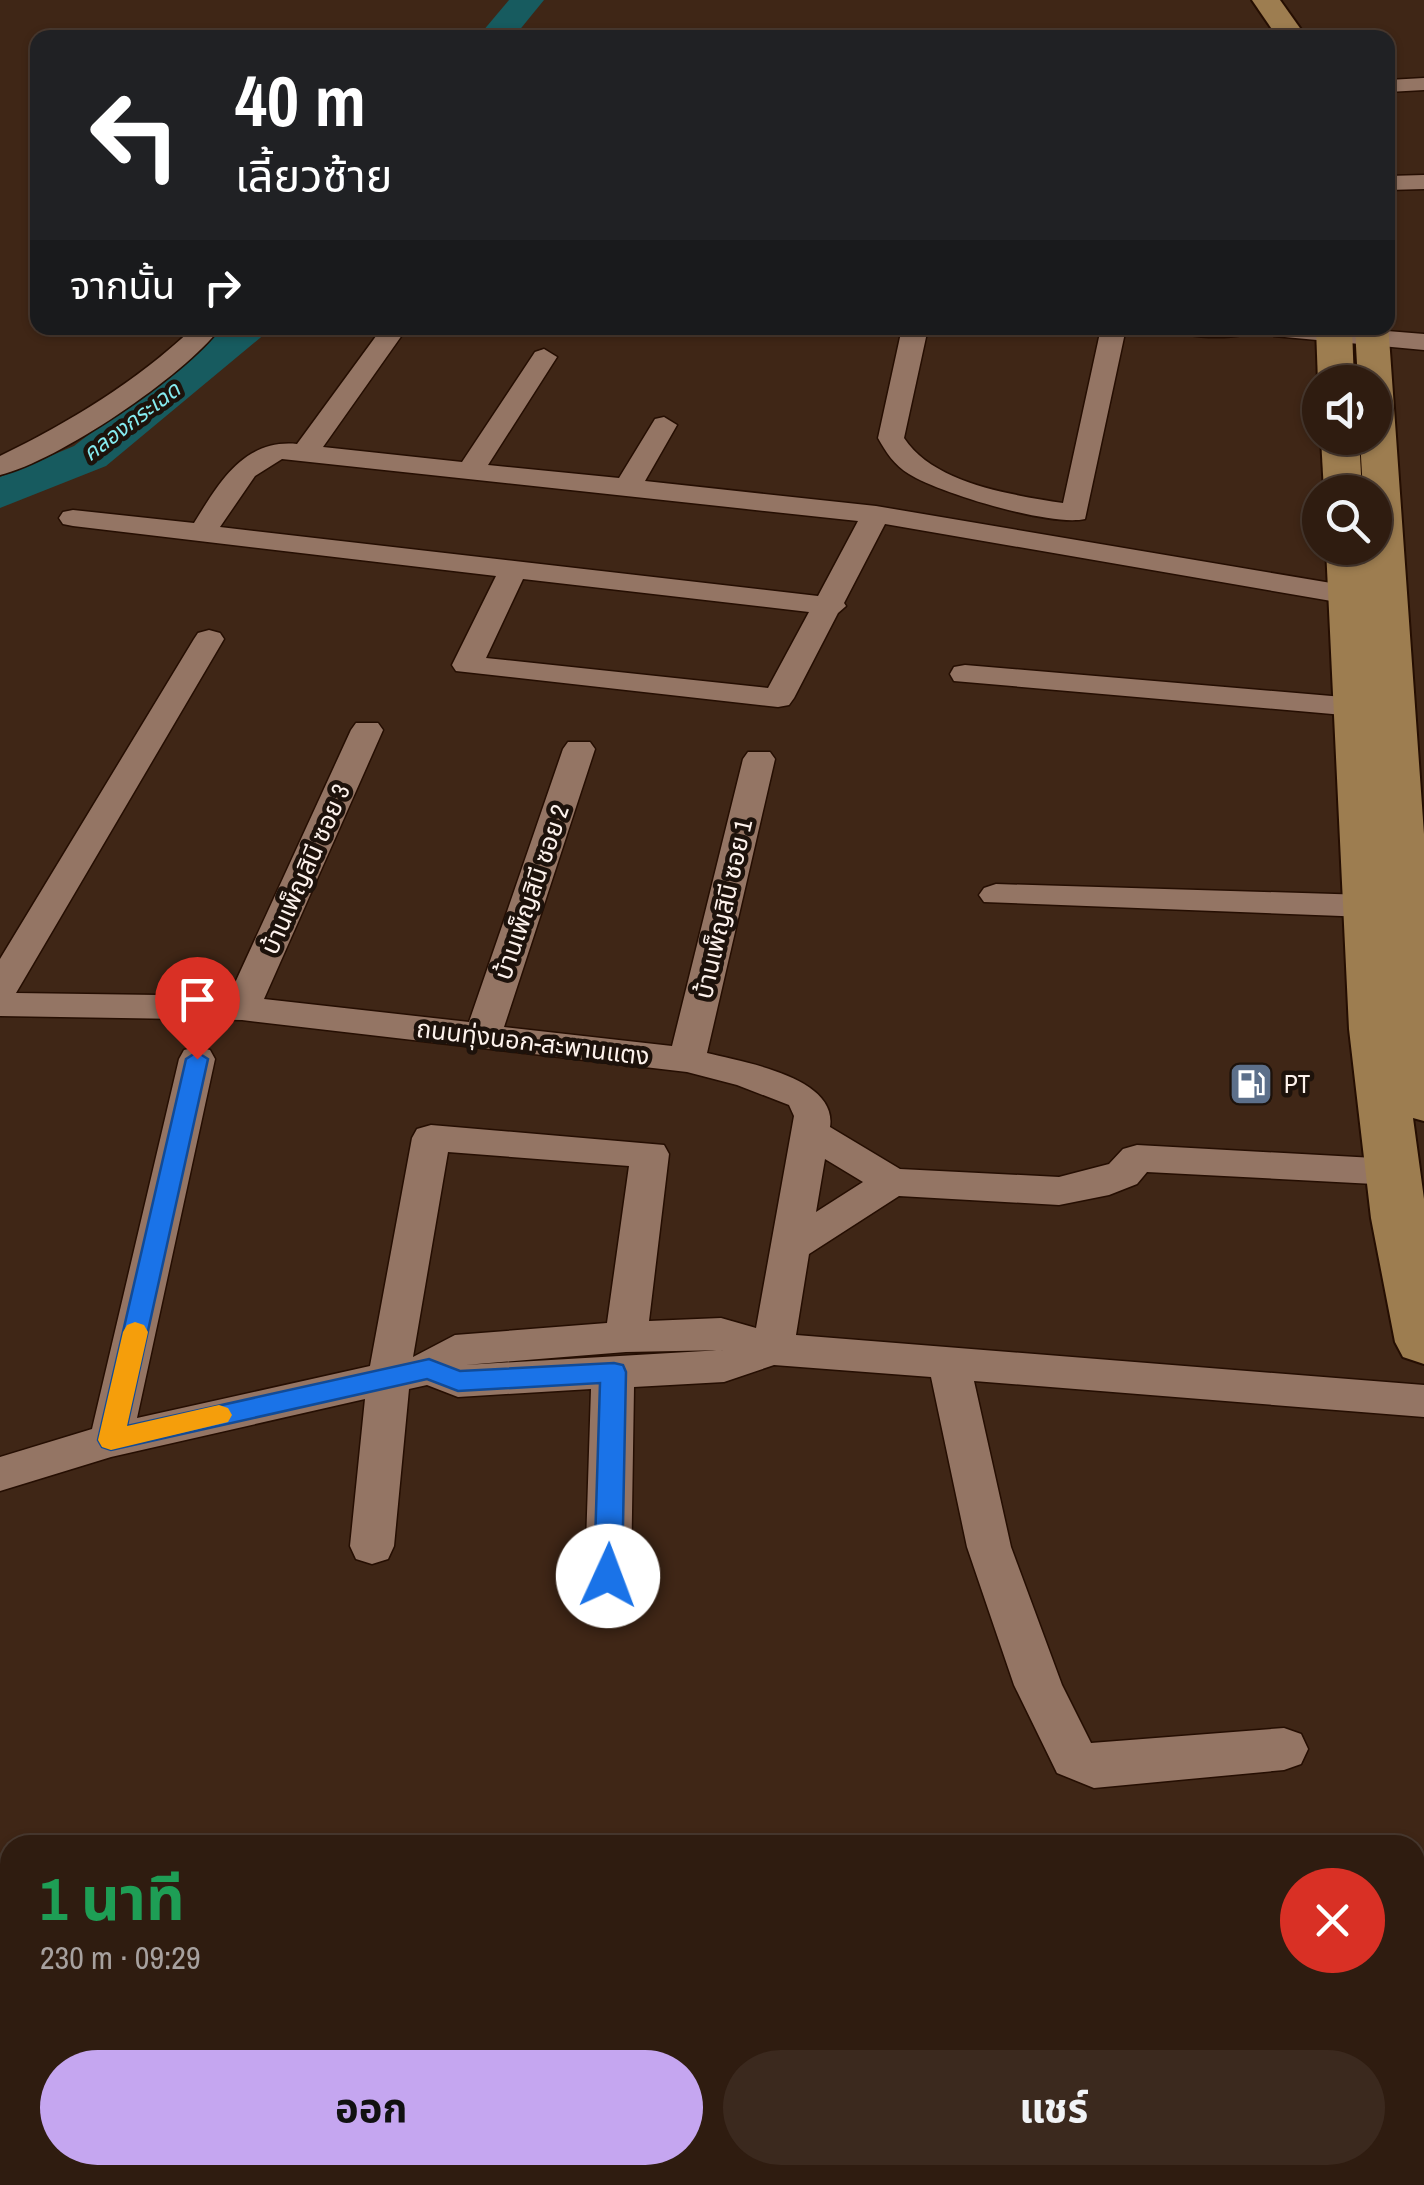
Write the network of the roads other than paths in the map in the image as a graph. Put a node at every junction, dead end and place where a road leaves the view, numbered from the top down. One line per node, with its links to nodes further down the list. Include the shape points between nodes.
1 (1424, 84): 2 (street)
2 (1395, 86)
3 (1395, 182): 4 (street)
4 (1424, 182)
5 (199, 335): 17 (street, via 139,389)
6 (389, 335): 16 (street)
7 (913, 335): 8 (street, via 891,438 904,458 934,477 1038,509 1075,513)
8 (1113, 335)
9 (1353, 335): 14 (street)
10 (1354, 335): 32 (street)
11 (1379, 335): 12 (street)
12 (1424, 342)
13 (544, 358): 18 (street)
14 (1342, 365)
15 (664, 425): 19 (street)
16 (305, 453): 18 (street); 22 (street, via 257,458)
17 (0, 467)
18 (470, 471): 19 (street)
19 (627, 488): 20 (street)
20 (876, 514): 24 (street); 25 (street)
21 (73, 518): 22 (street)
22 (202, 533): 23 (street)
23 (514, 570): 25 (street); 25 (street, via 466,664 778,698)
24 (1348, 571): 28 (street)
25 (830, 606)
26 (209, 638): 35 (street)
27 (965, 674): 28 (street)
28 (1355, 707): 34 (street)
29 (367, 730): 37 (street, บ้านเพ็ญสินี ซอย 3)
30 (580, 749): 39 (street, บ้านเพ็ญสินี ซอย 2)
31 (759, 758): 41 (street, บ้านเพ็ญสินี ซอย 1)
32 (1414, 871): 38 (street)
33 (996, 895): 34 (street)
34 (1367, 906): 44 (street)
35 (0, 990)
36 (0, 1004): 37 (street, ถนนทุ่งนอก-สะพานแตง)
37 (242, 1008): 39 (street, ถนนทุ่งนอก-สะพานแตง)
38 (1420, 1019): 42 (street)
39 (484, 1036): 41 (street, ถนนทุ่งนอก-สะพานแตง)
40 (197, 1059): 53 (street)
41 (687, 1060): 43 (street, ถนนทุ่งนอก-สะพานแตง, via 803,1097 813,1116)
42 (1424, 1103)
43 (810, 1132): 45 (street); 46 (street)
44 (1393, 1172): 45 (street, via 1136,1158 1122,1174 1059,1191); 47 (street)
45 (892, 1182): 46 (street)
46 (791, 1247): 48 (street)
47 (1424, 1342)
48 (773, 1349): 49 (street, via 724,1366); 50 (street)
49 (620, 1355): 51 (street, via 458,1381); 51 (street, via 650,1154 431,1138); 56 (street)
50 (948, 1362): 52 (street); 57 (street, via 989,1547 1038,1686 1074,1758 1094,1768)
51 (409, 1372): 53 (street); 55 (street)
52 (1424, 1401)
53 (111, 1440): 54 (street)
54 (0, 1474)
55 (372, 1546)
56 (608, 1576)
57 (1284, 1749)

